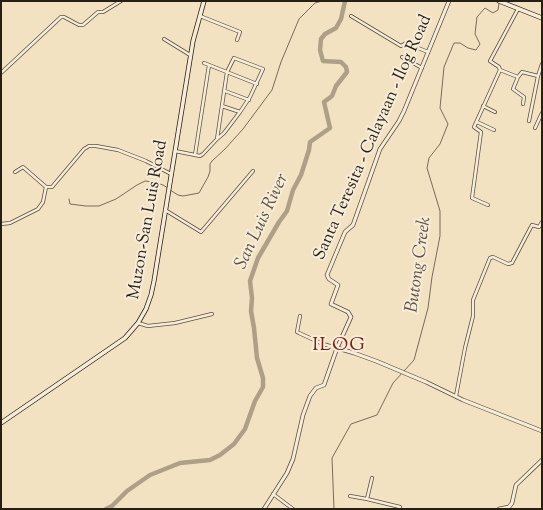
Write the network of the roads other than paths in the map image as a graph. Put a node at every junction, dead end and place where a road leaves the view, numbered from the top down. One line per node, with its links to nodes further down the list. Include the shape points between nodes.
1 (121, 1): 22 (street, via 104,12 98,12 83,25 61,17)
2 (204, 1): 8 (main road, Muzon-San Luis Road)
3 (449, 1): 13 (street, Santa Teresita - Calayaan - Ilog Road)
4 (499, 1): 6 (main road)
5 (512, 1): 6 (street)
6 (509, 5): 7 (main road)
7 (518, 9): 10 (main road); 20 (street, via 491,56 490,61)
8 (199, 16): 12 (street, via 240,32); 14 (main road, Muzon-San Luis Road)
9 (351, 16): 13 (street, via 401,46 406,43)
10 (542, 18)
11 (164, 39): 14 (street)
12 (237, 40)
13 (428, 52): 19 (street, Santa Teresita - Calayaan - Ilog Road)
14 (190, 54): 41 (main road, Muzon-San Luis Road)
15 (402, 56): 19 (street)
16 (204, 63): 18 (street)
17 (542, 64): 23 (street)
18 (209, 65): 21 (street); 42 (street)
19 (422, 68): 54 (street, Santa Teresita - Calayaan - Ilog Road, via 401,116 380,149 353,225 345,232 327,276 338,285 331,304 348,312 351,317)
20 (500, 70): 24 (street); 30 (street)
21 (227, 72): 25 (street); 25 (street, via 234,58 263,69); 26 (street)
22 (1, 73)
23 (538, 76): 24 (street, via 522,72); 34 (street)
24 (518, 77): 28 (street, via 513,89 524,96)
25 (257, 84): 27 (street)
26 (224, 91): 27 (street); 29 (street)
27 (249, 100): 31 (street)
28 (523, 104)
29 (222, 106): 31 (street); 38 (street)
30 (483, 106): 32 (street); 35 (street)
31 (240, 112): 39 (street)
32 (495, 112)
33 (542, 113): 36 (street)
34 (529, 121)
35 (477, 122): 37 (street); 47 (street, via 474,127 481,132 472,198)
36 (535, 128)
37 (494, 130)
38 (218, 132): 39 (street); 40 (street)
39 (224, 133): 40 (street)
40 (217, 139): 42 (street, via 200,156)
41 (175, 151): 42 (street); 45 (main road, Muzon-San Luis Road)
42 (195, 155)
43 (252, 171): 48 (street, via 201,232)
44 (15, 172): 46 (street, via 23,167)
45 (171, 174): 46 (street, via 129,154 89,146 52,187); 48 (main road, Muzon-San Luis Road)
46 (46, 187): 50 (street, via 43,202 38,209 10,223)
47 (488, 205)
48 (165, 210): 53 (main road, Muzon-San Luis Road, via 151,295)
49 (542, 222): 55 (street, via 539,227 532,225 512,263 490,258 473,300 473,316)
50 (1, 224)
51 (212, 314): 53 (street, via 175,323 148,326)
52 (300, 316): 54 (street, via 298,333)
53 (138, 323): 56 (main road, Muzon-San Luis Road, via 116,345)
54 (337, 348): 55 (street, via 361,355); 60 (street, Santa Teresita - Calayaan - Ilog Road, via 324,385 314,389 310,396 293,458)
55 (456, 396): 57 (street)
56 (1, 423)
57 (542, 430)
58 (542, 460): 66 (street, via 516,485 509,507)
59 (372, 478): 62 (street)
60 (274, 494): 63 (street, Santa Teresita - Calayaan - Ilog Road); 64 (street)
61 (350, 496): 62 (street)
62 (367, 499): 65 (street)
63 (264, 509)
64 (294, 509)
65 (400, 509)
66 (499, 509)

